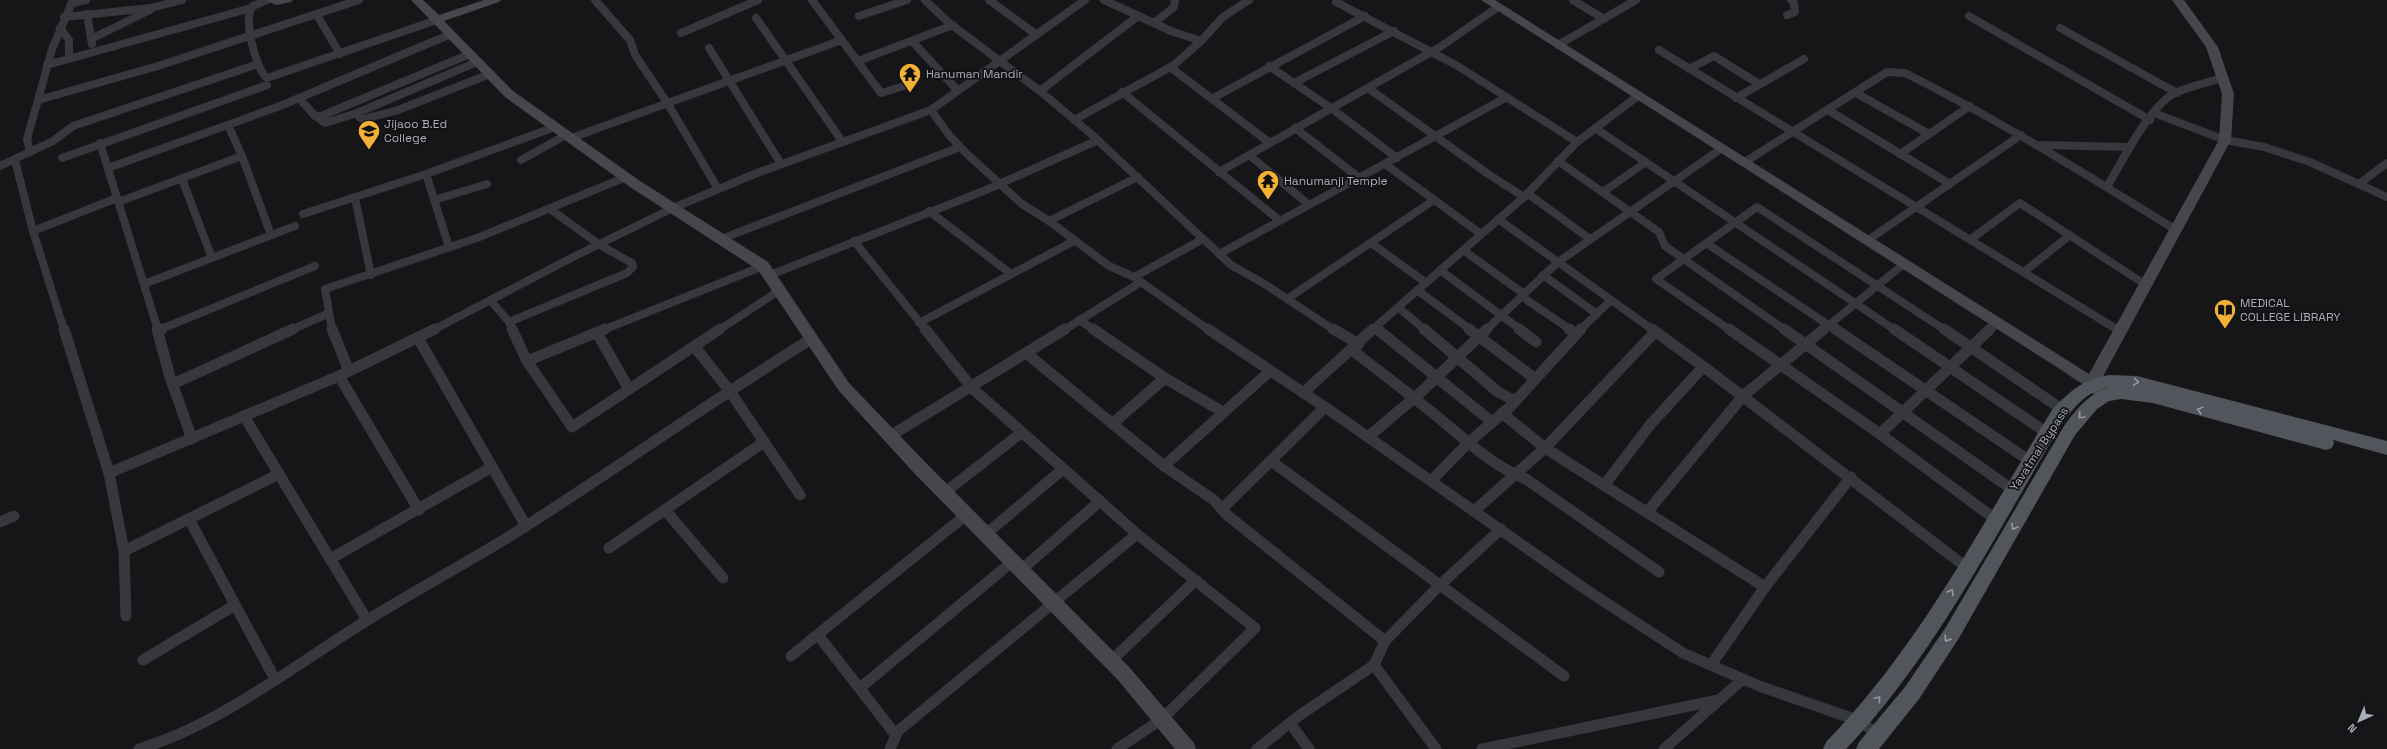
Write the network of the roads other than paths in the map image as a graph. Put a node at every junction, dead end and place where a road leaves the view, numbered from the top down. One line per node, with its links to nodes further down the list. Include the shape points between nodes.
1 (86, 0): 23 (street)
2 (182, 0): 26 (street)
3 (267, 0): 27 (street)
4 (271, 0): 5 (street)
5 (287, 0)
6 (359, 0): 29 (street)
7 (417, 0): 38 (street)
8 (495, 0): 38 (street)
9 (596, 0): 88 (street, via 630,40 635,55)
10 (758, 0): 44 (street)
11 (812, 0): 49 (street)
12 (907, 0): 31 (street)
13 (925, 0): 40 (street)
14 (989, 0): 46 (street)
15 (1085, 0): 46 (street)
16 (1104, 0): 32 (street)
17 (1175, 0): 39 (street, via 1174,7)
18 (1249, 0): 50 (street, via 1223,17)
19 (1572, 0): 37 (street)
20 (1636, 0): 37 (street)
21 (1791, 0): 34 (street, via 1795,12)
22 (2178, 0): 70 (street, via 2212,47)
23 (72, 2): 30 (street)
24 (1336, 2): 33 (street)
25 (1493, 3): 52 (street); 56 (street)
26 (158, 6): 28 (street); 48 (street)
27 (251, 8): 47 (street); 55 (street)
28 (87, 14): 30 (street); 48 (street)
29 (317, 15): 47 (street); 57 (street)
30 (64, 16): 41 (street)
31 (859, 16)
32 (1138, 16): 39 (street); 77 (street)
33 (1365, 16): 43 (street); 67 (street)
34 (1787, 16)
35 (1969, 16): 94 (street)
36 (756, 18): 61 (street)
37 (1604, 19): 52 (street)
38 (437, 20): 45 (street); 57 (street)
39 (1154, 23): 50 (street)
40 (953, 25): 51 (street); 62 (street)
41 (60, 28): 58 (street, via 69,40); 65 (street)
42 (2060, 28): 81 (street)
43 (1394, 31): 56 (street); 72 (street)
44 (681, 33)
45 (451, 34): 59 (street); 84 (street)
46 (1037, 35): 62 (street)
47 (250, 37): 64 (street); 87 (street)
48 (91, 39): 55 (street)
49 (842, 40): 61 (street); 63 (street)
50 (1201, 41): 66 (street)
51 (913, 42): 63 (street); 78 (street)
52 (1558, 45): 82 (street)
53 (709, 48): 71 (street)
54 (1659, 50): 68 (street)
55 (93, 52): 58 (street)
56 (1432, 52): 76 (street); 83 (street)
57 (340, 54): 64 (street, via 270,78 261,74)
58 (69, 58): 65 (street)
59 (474, 58): 69 (street); 93 (street); 95 (street)
60 (1804, 59): 73 (street)
61 (786, 61): 71 (street); 106 (street)
62 (999, 61): 77 (street); 78 (street)
63 (858, 62): 75 (street, via 881,93)
64 (258, 64): 115 (street, via 80,123 53,141)
65 (46, 65): 87 (street)
66 (1170, 66): 79 (street); 85 (street)
67 (1270, 66): 72 (street); 85 (street)
68 (1689, 69): 73 (street, via 1714,56); 86 (street)
69 (490, 74): 93 (street, via 398,110 364,119); 100 (street, via 509,94)
70 (2222, 78): 81 (street); 105 (street, via 2228,94)
71 (729, 81): 88 (street); 127 (street)
72 (1294, 83): 90 (street)
73 (1759, 84): 86 (street)
74 (266, 85): 109 (street, via 230,100)
75 (904, 86)
76 (1368, 88): 90 (street); 104 (street)
77 (1040, 91): 96 (street)
78 (958, 92): 91 (street)
79 (1122, 92): 96 (street); 131 (street)
80 (1856, 93): 89 (street, via 1886,72 1896,71 1905,73); 92 (street); 102 (street)
81 (2177, 93): 94 (street, via 2171,95)
82 (1638, 96): 99 (street); 114 (street)
83 (1507, 97): 104 (street); 108 (street)
84 (299, 98): 95 (street); 97 (street)
85 (1213, 98): 110 (street)
86 (1736, 98): 101 (street)
87 (38, 100): 115 (street, via 27,139)
88 (668, 104): 100 (street); 143 (street)
89 (1970, 106): 102 (street); 103 (street)
90 (1331, 108): 98 (street); 120 (street)
91 (931, 110): 106 (street); 112 (street)
92 (1828, 110): 101 (street); 116 (street)
93 (357, 113): 95 (street, via 328,123)
94 (2152, 116): 105 (street); 113 (street)
95 (317, 117)
96 (1074, 120): 107 (street)
97 (228, 125): 117 (street); 130 (street)
98 (1295, 128): 110 (street); 135 (street)
99 (1595, 128): 108 (street); 124 (street)
100 (564, 133): 122 (street); 132 (street); 133 (street)
101 (1792, 133): 125 (street); 152 (street)
102 (1929, 134): 116 (street)
103 (2021, 135): 111 (street); 140 (street)
104 (1437, 138): 120 (street); 145 (street)
105 (2225, 140): 141 (street, via 2264,147 2310,162); 163 (street)
106 (842, 141): 127 (street)
107 (1096, 141): 134 (street); 139 (street)
108 (1577, 142): 123 (street)
109 (100, 143): 119 (street); 130 (street)
110 (1270, 143): 118 (street)
111 (2037, 144): 113 (street); 142 (street)
112 (960, 147): 139 (street); 169 (street)
113 (2130, 147): 142 (street)
114 (1722, 148): 125 (street); 137 (street)
115 (30, 152): 121 (street)
116 (1900, 154): 140 (street)
117 (242, 156): 136 (street); 166 (street)
118 (1249, 156): 131 (street); 151 (street)
119 (62, 158)
120 (1397, 158): 128 (street)
121 (15, 160): 129 (street); 164 (street)
122 (521, 160)
123 (1558, 161): 144 (street); 145 (street)
124 (1646, 162): 137 (street); 144 (street)
125 (1745, 162): 172 (street)
126 (2387, 163): 141 (street)
127 (781, 164): 143 (street)
128 (1385, 164): 135 (street); 150 (street)
129 (0, 166)
130 (108, 168): 148 (street)
131 (1219, 172): 160 (street)
132 (426, 174): 147 (street); 149 (street)
133 (626, 177): 153 (street); 154 (street)
134 (1138, 177): 159 (street); 170 (street)
135 (1358, 177): 151 (street)
136 (182, 179): 148 (street); 181 (street)
137 (1674, 180): 155 (street); 161 (street)
138 (487, 184): 149 (street)
139 (998, 184): 156 (street); 159 (street, via 1022,204)
140 (1950, 184): 152 (street)
141 (2359, 184): 146 (street)
142 (2107, 187): 163 (street)
143 (718, 190): 153 (street)
144 (1603, 192): 155 (street)
145 (1526, 195): 158 (street); 168 (street)
146 (2387, 197)
147 (355, 198): 157 (street); 190 (street)
148 (118, 200): 164 (street); 194 (street)
149 (434, 200): 178 (street)
150 (1434, 200): 165 (street); 177 (street)
151 (1308, 204): 160 (street)
152 (1917, 207): 171 (street); 172 (street)
153 (673, 208): 169 (street); 176 (street)
154 (550, 209): 176 (street); 178 (street)
155 (1630, 210): 168 (street); 182 (street, via 1659,232 1665,246)
156 (929, 212): 173 (street); 189 (street)
157 (303, 214)
158 (1498, 219): 165 (street); 183 (street)
159 (1049, 220): 174 (street)
160 (1279, 220): 180 (street)
161 (1735, 222): 175 (street); 196 (street, via 1757,207); 203 (street)
162 (295, 226): 166 (street)
163 (2176, 230): 195 (street)
164 (33, 231): 274 (street)
165 (1481, 234): 179 (street)
166 (271, 235): 181 (street)
167 (2070, 235): 171 (street, via 2020,203); 188 (street); 195 (street)
168 (1590, 238): 183 (street)
169 (721, 239): 187 (street)
170 (1203, 239): 180 (street); 192 (street)
171 (1971, 239): 188 (street)
172 (1868, 240): 184 (street)
173 (854, 241): 187 (street); 211 (street)
174 (1074, 242): 189 (street); 192 (street, via 1109,266)
175 (1706, 243): 182 (street); 212 (street)
176 (600, 244): 202 (street); 209 (street, via 632,263 632,270)
177 (1371, 244): 193 (street); 200 (street)
178 (449, 247): 190 (street)
179 (1463, 250): 186 (street); 199 (street)
180 (1219, 254): 200 (street, via 1231,265)
181 (212, 258): 194 (street)
182 (1682, 258): 223 (street); 230 (street, via 1656,281)
183 (1558, 262): 191 (street); 201 (street)
184 (1905, 263): 196 (street); 210 (street)
185 (315, 266): 214 (street)
186 (1440, 270): 193 (street); 207 (street)
187 (766, 271): 197 (street); 217 (street)
188 (2025, 271): 215 (street)
189 (1011, 274): 211 (street)
190 (371, 275): 205 (street, via 325,289)
191 (1543, 275): 199 (street); 206 (street)
192 (1138, 280): 208 (street); 234 (street)
193 (1425, 282): 198 (street)
194 (144, 284): 214 (street)
195 (2146, 285): 215 (street)
196 (1876, 286): 203 (street); 225 (street)
197 (780, 290): 221 (street); 224 (street)
198 (1417, 290): 204 (street); 219 (street)
199 (1522, 295): 207 (street); 218 (street)
200 (1287, 299): 226 (street)
201 (1610, 300): 206 (street); 216 (street)
202 (491, 302): 209 (street); 220 (street)
203 (1854, 304): 212 (street); 232 (street)
204 (1399, 308): 213 (street); 228 (street)
205 (326, 314): 233 (street); 240 (street)
206 (1598, 314): 218 (street)
207 (1501, 315): 219 (street); 222 (street)
208 (1079, 320): 227 (street); 237 (street)
209 (510, 322): 229 (street)
210 (1998, 322): 225 (street); 239 (street)
211 (919, 323): 241 (street)
212 (1830, 325): 223 (street); 244 (street)
213 (1376, 329): 226 (street); 236 (street)
214 (158, 331): 240 (street)
215 (2119, 331): 239 (street)
216 (1654, 332): 231 (street); 266 (street)
217 (597, 333): 229 (street); 242 (street)
218 (1576, 334): 238 (street)
219 (1479, 336): 228 (street); 238 (street)
220 (418, 338): 233 (street); 272 (street)
221 (811, 339): 243 (street); 261 (street, via 844,387)
222 (1536, 342)
223 (1807, 344): 230 (street); 253 (street)
224 (694, 346): 242 (street); 243 (street)
225 (1972, 346): 232 (street); 251 (street)
226 (1356, 347): 245 (street); 248 (street)
227 (1026, 353): 241 (street); 257 (street)
228 (1457, 358): 236 (street); 249 (street, via 1498,392)
229 (527, 361): 242 (street, via 572,427)
230 (1781, 365): 246 (street); 260 (street)
231 (1703, 366): 246 (street); 279 (street, via 1650,425)
232 (1948, 368): 244 (street); 259 (street)
233 (349, 371): 235 (street)
234 (1270, 371): 245 (street); 252 (street)
235 (339, 376): 255 (street); 285 (street)
236 (1437, 377): 248 (street); 256 (street)
237 (1165, 378): 252 (street); 257 (street)
238 (1534, 378): 249 (street)
239 (2092, 383): 247 (street); 251 (main road, Yavatmal Bypass, via 2078,393); 267 (main road, one-way to 267, via 2118,380 2137,382)
240 (173, 384): 263 (street)
241 (972, 388): 258 (street); 261 (street)
242 (629, 389)
243 (728, 390): 264 (street); 294 (street)
244 (1926, 390): 253 (street); 270 (street)
245 (1303, 393): 250 (street)
246 (1743, 396): 277 (street); 288 (street)
247 (2103, 396): 268 (main road, one-way to 247, via 2153,397 2126,392 2113,392); 328 (main road, Yavatmal Bypass, one-way to 328, via 2074,424 1961,616 1905,704)
248 (1413, 398): 262 (street); 265 (street)
249 (1515, 401): 254 (street)
250 (1325, 407): 262 (street); 269 (street)
251 (2063, 410): 259 (main road, Yavatmal Bypass)
252 (1223, 412): 271 (street)
253 (1902, 412): 260 (street); 280 (street)
254 (1502, 413): 256 (street); 266 (street)
255 (244, 416): 263 (street); 275 (street)
256 (1492, 422): 265 (street)
257 (1112, 424): 271 (street)
258 (1021, 433): 273 (street); 281 (street)
259 (2047, 433): 270 (main road, Yavatmal Bypass)
260 (1880, 434): 292 (street)
261 (890, 436): 281 (street)
262 (1368, 437): 278 (street)
263 (192, 439): 274 (street)
264 (764, 442): 282 (street); 286 (street)
265 (1468, 443): 276 (street); 278 (street)
266 (1545, 448): 276 (street); 279 (street)
267 (2387, 448)
268 (2387, 459)
269 (1271, 461): 284 (street); 306 (street)
270 (2030, 461): 280 (main road, Yavatmal Bypass)
271 (1164, 466): 284 (street)
272 (492, 467): 285 (street); 294 (street)
273 (1063, 469): 283 (street); 296 (street)
274 (109, 473): 299 (street)
275 (279, 474): 291 (street); 300 (street)
276 (1514, 476): 287 (street); 303 (street, via 1526,479)
277 (1850, 477): 302 (street); 307 (street)
278 (1432, 481): 287 (street)
279 (1605, 484): 288 (street)
280 (2012, 490): 292 (main road, Yavatmal Bypass)
281 (944, 492): 289 (street)
282 (800, 495)
283 (1100, 501): 297 (street); 301 (street)
284 (1223, 508): 313 (street, via 1227,515)
285 (419, 510): 300 (street)
286 (665, 510): 298 (street); 304 (street)
287 (1474, 511): 295 (street)
288 (1648, 511): 307 (street)
289 (966, 515): 296 (street); 312 (street)
290 (14, 516): 293 (street)
291 (189, 519): 299 (street); 309 (street)
292 (1995, 519): 302 (main road, Yavatmal Bypass)
293 (0, 522)
294 (526, 526): 311 (street)
295 (1502, 529): 306 (street); 318 (street, via 1588,591 1683,653)
296 (986, 534): 301 (street)
297 (1137, 534): 305 (street); 308 (street)
298 (609, 548)
299 (124, 552): 310 (street)
300 (330, 560): 311 (street)
301 (1017, 566): 308 (street); 322 (street)
302 (1966, 567): 325 (main road, Yavatmal Bypass, one-way to 302, via 1896,678)
303 (1659, 572)
304 (723, 578)
305 (1196, 580): 316 (street); 324 (street, via 1255,628)
306 (1440, 585): 313 (street); 319 (street)
307 (1765, 587): 318 (street)
308 (1054, 604): 316 (street); 327 (street)
309 (235, 605): 315 (street); 320 (street)
310 (126, 616)
311 (367, 620): 320 (street)
312 (818, 634): 314 (street); 322 (street)
313 (1385, 641): 317 (street)
314 (791, 656)
315 (142, 660)
316 (1111, 661): 324 (street)
317 (1374, 665): 326 (street); 336 (street)
318 (1711, 666): 321 (street)
319 (1564, 676)
320 (274, 679): 329 (street, via 213,718)
321 (1743, 679): 323 (street); 325 (street)
322 (860, 688): 327 (street)
323 (1718, 700): 337 (street); 338 (street)
324 (1162, 719): 332 (street); 333 (street)
325 (1860, 721): 328 (street); 339 (main road, Yavatmal Bypass)
326 (1290, 723): 334 (street); 335 (street)
327 (895, 734): 331 (street)
328 (1878, 735): 340 (main road, Yavatmal Bypass)
329 (158, 747): 330 (street)
330 (139, 749)
331 (890, 749)
332 (1117, 749)
333 (1187, 749)
334 (1257, 749)
335 (1309, 749)
336 (1436, 749)
337 (1482, 749)
338 (1664, 749)
339 (1834, 749)
340 (1866, 749)

